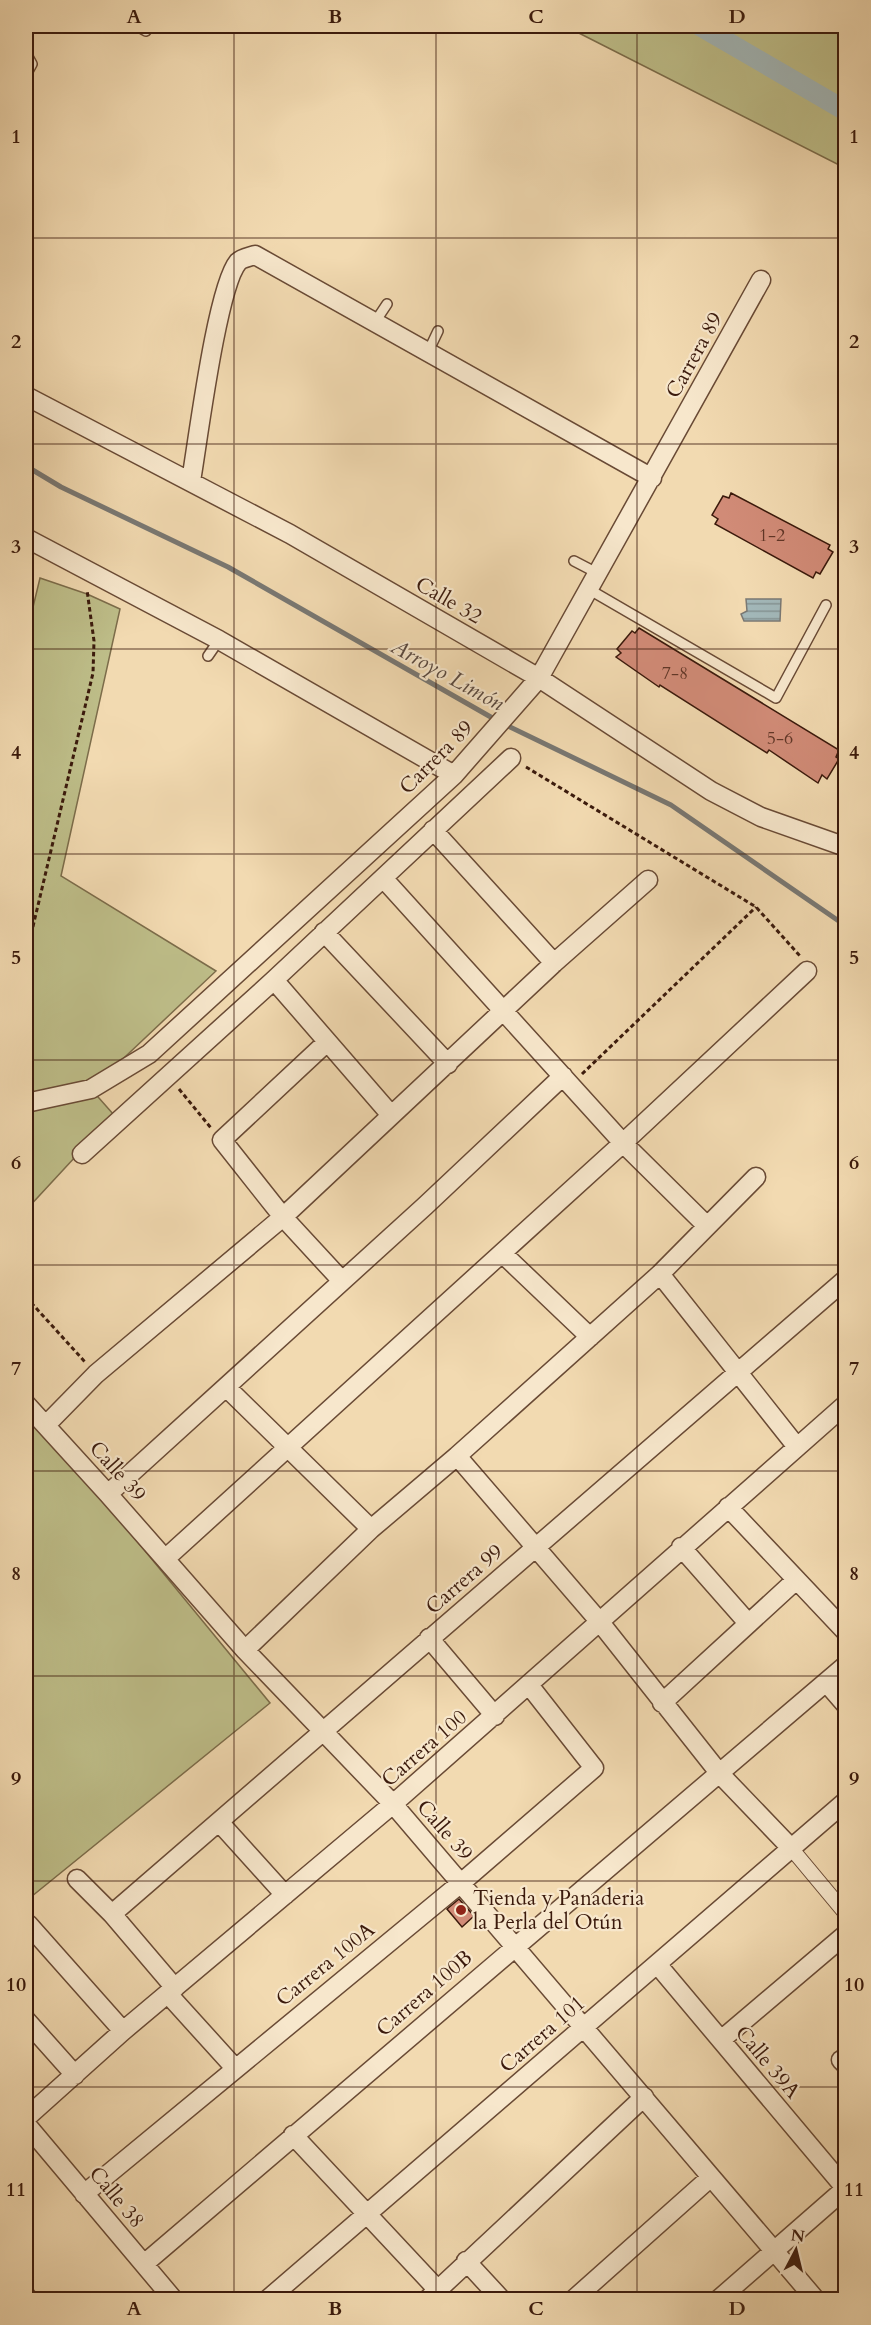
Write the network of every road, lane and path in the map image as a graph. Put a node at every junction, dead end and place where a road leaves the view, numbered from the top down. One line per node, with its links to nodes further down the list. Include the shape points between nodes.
1 (137, 26): 2 (lane)
2 (146, 31)
3 (26, 53): 4 (lane, via 32,64)
4 (26, 75)
5 (761, 279): 11 (street, Carrera 89)
6 (387, 304): 7 (lane)
7 (375, 322): 9 (street); 12 (street, via 255,255 240,260 232,272 220,312)
8 (438, 331): 9 (lane)
9 (428, 352): 11 (street)
10 (26, 396): 12 (street, Calle 32)
11 (652, 478): 16 (street, Carrera 89)
12 (191, 481): 20 (street, Calle 32, via 290,534)
13 (26, 538): 15 (street)
14 (574, 561): 16 (lane)
15 (84, 568): 18 (street); 29 (path, via 94,641 93,673)
16 (594, 582): 17 (lane, via 776,698); 20 (street, Carrera 89)
17 (826, 605)
18 (219, 640): 19 (lane); 22 (street)
19 (208, 656)
20 (535, 683): 22 (street, Carrera 89); 24 (street, Calle 32, via 711,791 761,817)
21 (511, 758): 23 (street); 27 (path)
22 (454, 775): 38 (street, Carrera 89, via 149,1054 91,1089)
23 (433, 830): 25 (street); 30 (street)
24 (846, 847)
25 (383, 878): 28 (street); 33 (street)
26 (648, 880): 30 (street)
27 (756, 907): 31 (path, via 805,962); 37 (path)
28 (324, 932): 32 (street); 35 (street)
29 (26, 956)
30 (554, 963): 33 (street)
31 (807, 971): 41 (street)
32 (274, 980): 34 (street); 36 (street)
33 (505, 1011): 35 (street); 37 (street)
34 (327, 1042): 39 (street); 40 (street)
35 (448, 1064): 39 (street)
36 (168, 1076): 40 (path); 42 (street)
37 (566, 1080): 41 (street); 49 (street)
38 (26, 1103)
39 (391, 1115): 44 (street)
40 (222, 1140): 44 (street)
41 (623, 1143): 45 (street); 46 (street)
42 (82, 1154)
43 (756, 1177): 45 (street)
44 (283, 1217): 49 (street); 53 (street)
45 (706, 1225): 47 (street)
46 (502, 1253): 51 (street); 58 (street)
47 (660, 1274): 51 (street); 52 (street)
48 (846, 1279): 52 (street, Carrera 99)
49 (342, 1281): 54 (street)
50 (26, 1297): 53 (path)
51 (590, 1337): 60 (street)
52 (738, 1371): 59 (street); 64 (street, Carrera 99)
53 (96, 1374): 57 (street)
54 (226, 1387): 58 (street); 61 (street)
55 (26, 1404): 57 (street, Calle 39)
56 (846, 1404): 59 (street, Carrera 100)
57 (46, 1425): 61 (street, Calle 39)
58 (289, 1447): 63 (street); 66 (street)
59 (797, 1447): 62 (street, Carrera 100)
60 (457, 1456): 63 (street); 64 (street)
61 (108, 1494): 66 (street, Calle 39)
62 (728, 1507): 65 (street, Carrera 100); 67 (street)
63 (371, 1529): 72 (street)
64 (536, 1547): 68 (street); 71 (street, Carrera 99)
65 (681, 1547): 68 (street, Carrera 100); 69 (street)
66 (165, 1559): 72 (street, Calle 39)
67 (796, 1580): 69 (street); 70 (street)
68 (599, 1621): 75 (street, Carrera 100); 76 (street)
69 (748, 1623): 76 (street)
70 (846, 1632)
71 (429, 1638): 78 (street); 79 (street, Carrera 99)
72 (245, 1650): 79 (street, Calle 39)
73 (846, 1665): 74 (street, Carrera 100B)
74 (826, 1682): 77 (street); 80 (street, Carrera 100B)
75 (529, 1685): 78 (street, Carrera 100); 86 (street, Carrera 100A, via 594,1768)
76 (662, 1703): 80 (street)
77 (846, 1705)
78 (495, 1716): 82 (street, Carrera 100)
79 (322, 1732): 82 (street, Calle 39); 83 (street, Carrera 99)
80 (720, 1774): 84 (street); 92 (street, Carrera 100B)
81 (846, 1801): 84 (street, Carrera 101)
82 (393, 1804): 86 (street, Calle 39); 87 (street, Carrera 100)
83 (220, 1823): 87 (street); 88 (street, Carrera 99)
84 (791, 1848): 89 (street); 93 (street, Carrera 101)
85 (77, 1879): 88 (street)
86 (461, 1883): 92 (street, Calle 39); 99 (street, Carrera 100A)
87 (285, 1895): 94 (street, Carrera 100)
88 (112, 1914): 94 (street)
89 (846, 1914)
90 (28, 1924): 97 (street)
91 (846, 1934): 98 (street)
92 (515, 1945): 96 (street, Calle 39); 104 (street, Carrera 100B)
93 (657, 1964): 96 (street, Carrera 101); 98 (street, Calle 39A)
94 (171, 1991): 97 (street, Carrera 100); 99 (street)
95 (26, 2020): 100 (street)
96 (584, 2028): 101 (street, Calle 39); 108 (street, Carrera 101)
97 (123, 2031): 100 (street, Carrera 100)
98 (721, 2040): 106 (street, Calle 39A)
99 (235, 2068): 107 (street, Carrera 100A)
100 (75, 2075): 102 (street, Carrera 100)
101 (644, 2097): 105 (street, Calle 39); 110 (street)
102 (26, 2118)
103 (26, 2124): 107 (street, Calle 38)
104 (292, 2136): 108 (street); 111 (street, Carrera 100B)
105 (711, 2177): 109 (street, Calle 39); 118 (street)
106 (845, 2188): 109 (street)
107 (84, 2194): 111 (street, Calle 38)
108 (368, 2214): 112 (street); 116 (street, Carrera 101)
109 (774, 2251): 119 (street); 120 (street, Calle 39)
110 (466, 2261): 112 (street); 117 (street)
111 (144, 2264): 115 (street, Calle 38)
112 (432, 2294)
113 (26, 2296): 114 (street)
114 (29, 2300)
115 (174, 2300)
116 (267, 2300)
117 (502, 2300)
118 (573, 2300)
119 (717, 2300)
120 (816, 2300)

